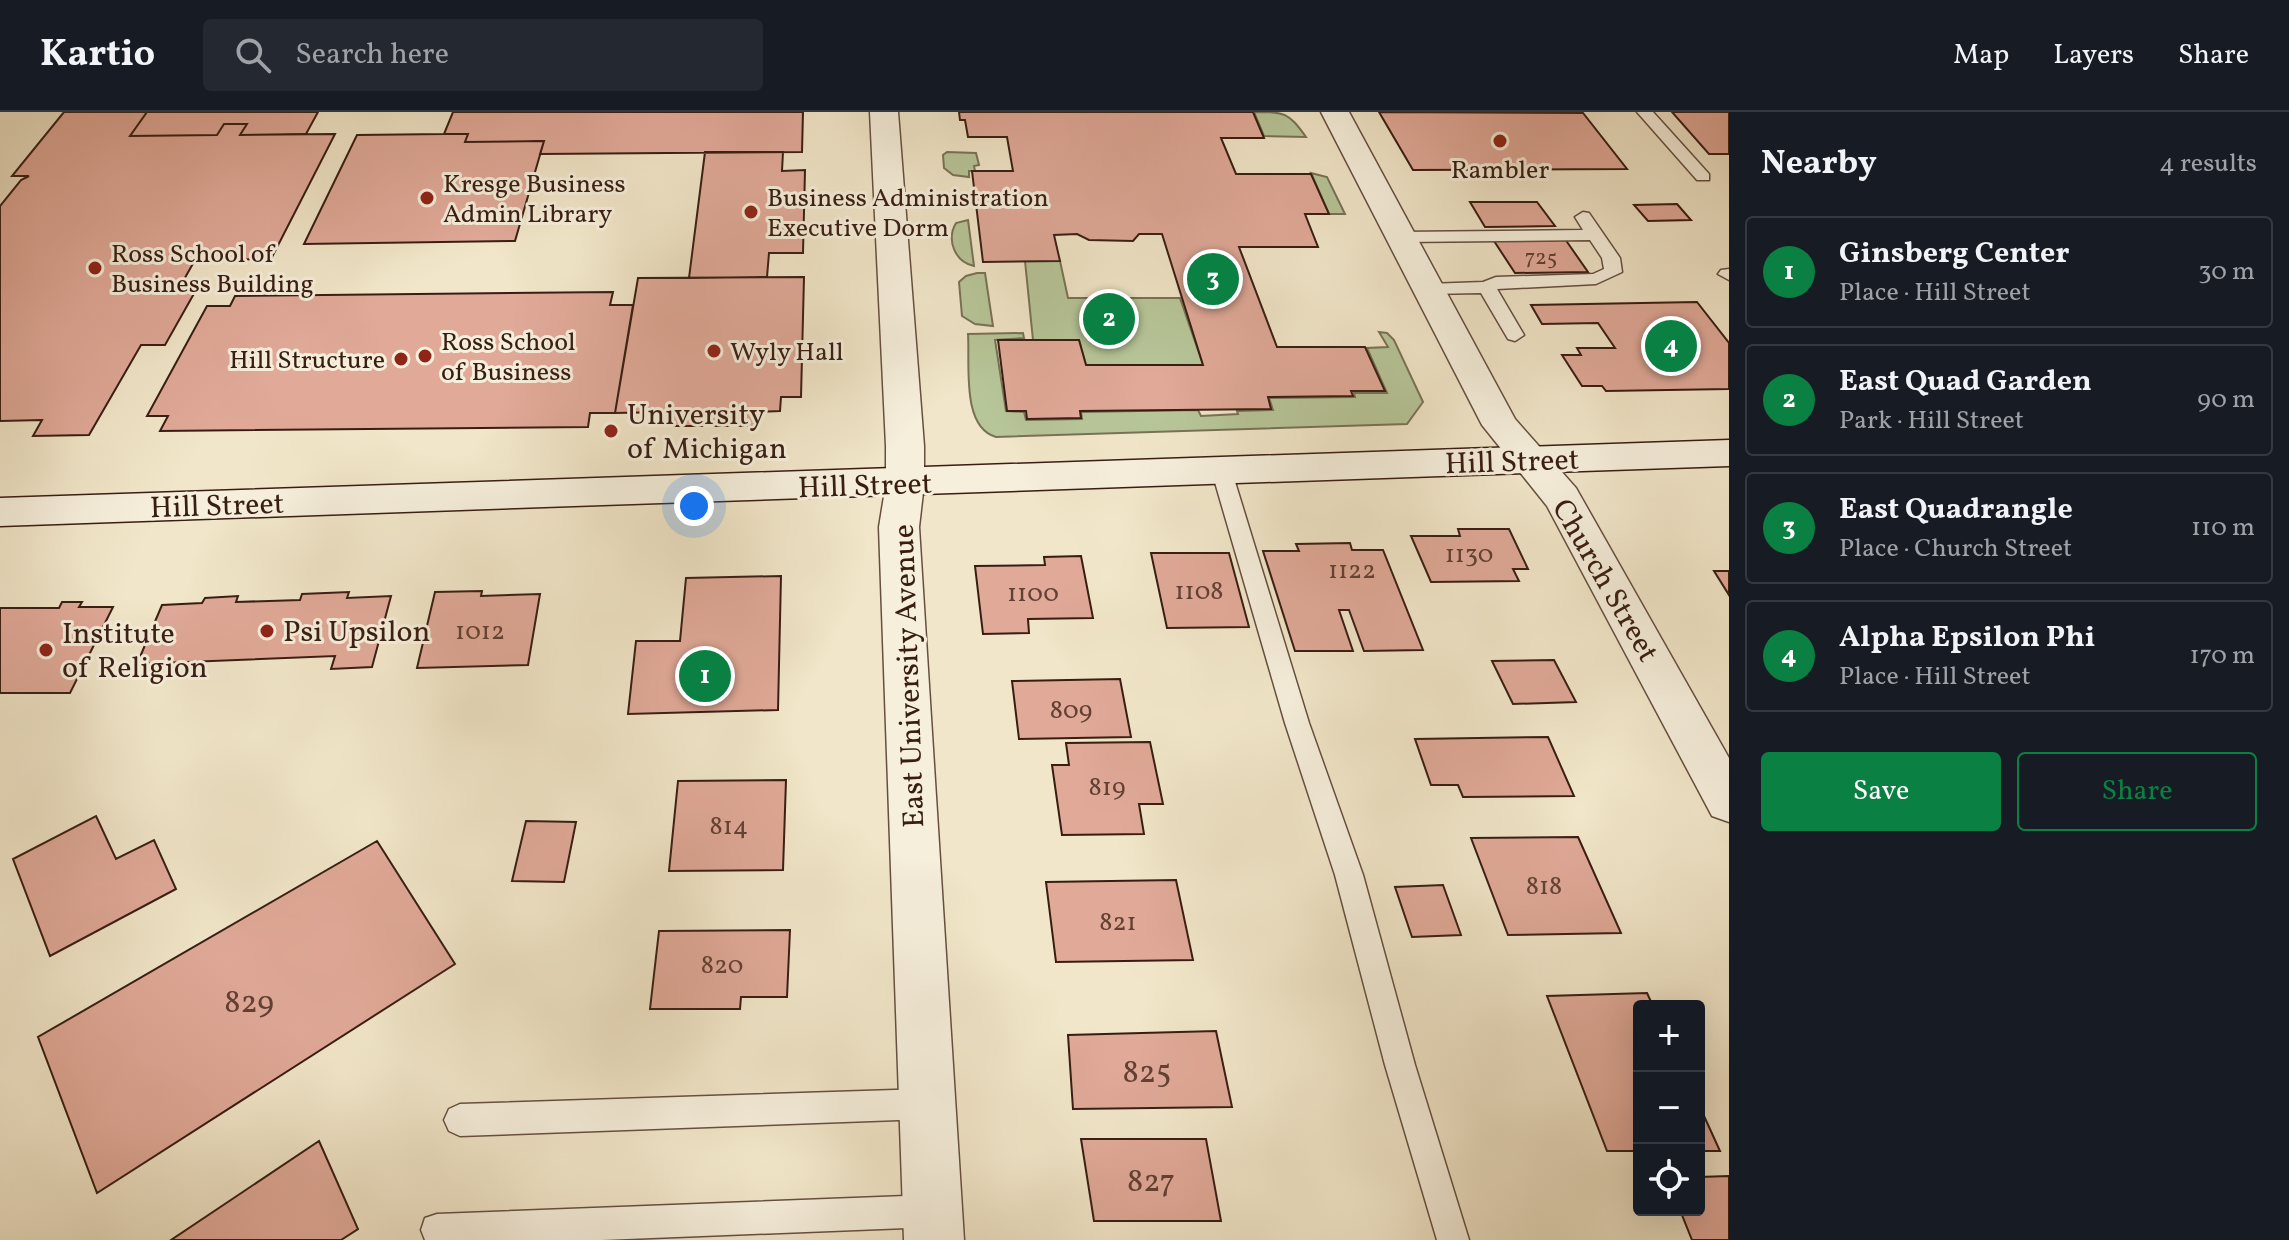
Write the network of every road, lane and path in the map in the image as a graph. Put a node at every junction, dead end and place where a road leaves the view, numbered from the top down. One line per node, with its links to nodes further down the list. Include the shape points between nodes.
1 (884, 112): 14 (street, East University Avenue)
2 (1335, 112): 7 (street, Church Street)
3 (1645, 112): 4 (lane)
4 (1703, 177)
5 (1583, 217): 6 (lane)
6 (1595, 235): 7 (lane); 8 (lane, via 1611,258 1613,272 1596,279 1496,282)
7 (1401, 237): 9 (street, Church Street)
8 (1487, 287): 9 (lane); 10 (lane)
9 (1428, 289): 12 (street, Church Street, via 1500,425)
10 (1515, 335)
11 (1729, 453): 12 (street, Hill Street)
12 (1529, 460): 13 (street, Hill Street); 16 (street, Church Street, via 1562,498)
13 (1222, 472): 14 (street, Hill Street); 21 (lane, via 1349,875)
14 (905, 484): 15 (street, Hill Street); 17 (street, East University Avenue, via 899,527)
15 (0, 512)
16 (1724, 782)
17 (926, 1104): 18 (lane); 19 (street, East University Avenue)
18 (460, 1120)
19 (933, 1226): 20 (lane)
20 (437, 1230)
21 (1453, 1240)

